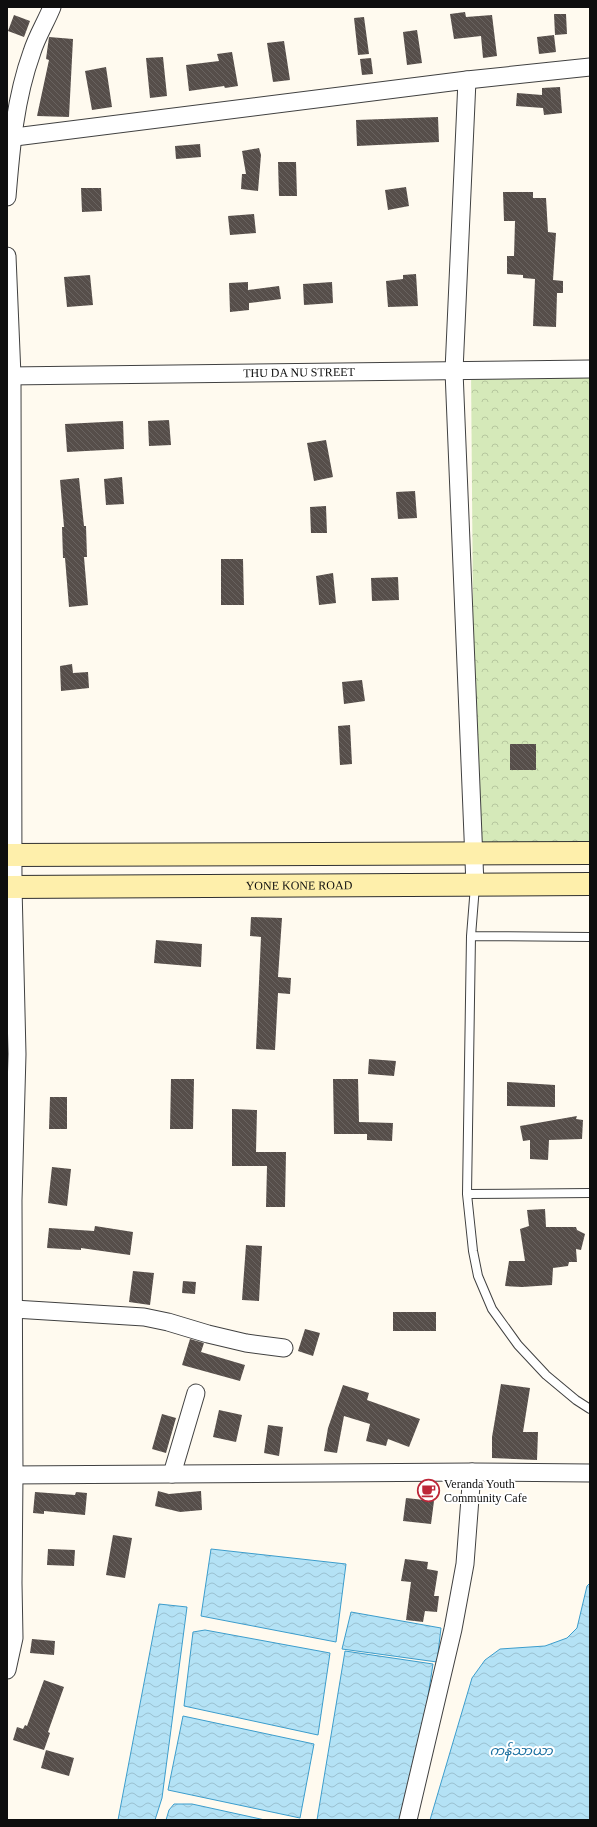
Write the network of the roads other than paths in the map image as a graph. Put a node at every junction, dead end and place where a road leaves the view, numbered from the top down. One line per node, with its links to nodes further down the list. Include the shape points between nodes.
1 (52, 7): 4 (street, via 32,51)
2 (590, 68): 3 (street)
3 (467, 80): 4 (street); 8 (street)
4 (10, 137): 5 (street)
5 (7, 197)
6 (7, 256): 9 (street)
7 (590, 369): 8 (street, THU DA NU STREET)
8 (454, 371): 9 (street, THU DA NU STREET); 12 (street)
9 (10, 376): 13 (street)
10 (590, 853): 12 (street)
11 (194, 854): 12 (street); 13 (street); 17 (street)
12 (475, 854): 15 (street)
13 (10, 855): 16 (street)
14 (590, 884): 15 (street, YONE KONE ROAD)
15 (475, 885): 17 (street, YONE KONE ROAD); 18 (lane)
16 (10, 886): 17 (street, YONE KONE ROAD); 22 (street, via 17,1054 13,1200)
17 (193, 886)
18 (471, 936): 19 (lane); 21 (lane)
19 (590, 937)
20 (590, 1193): 21 (lane)
21 (467, 1194): 25 (lane, via 478,1276 492,1309 518,1345 546,1375)
22 (14, 1309): 23 (street, via 144,1317 246,1343); 29 (street)
23 (284, 1348)
24 (196, 1393): 28 (street)
25 (590, 1409)
26 (472, 1472): 27 (street); 28 (street); 31 (street, via 465,1564 453,1629)
27 (590, 1473)
28 (172, 1474): 29 (street)
29 (11, 1475): 30 (street, via 14,1638)
30 (7, 1670)
31 (408, 1820)

